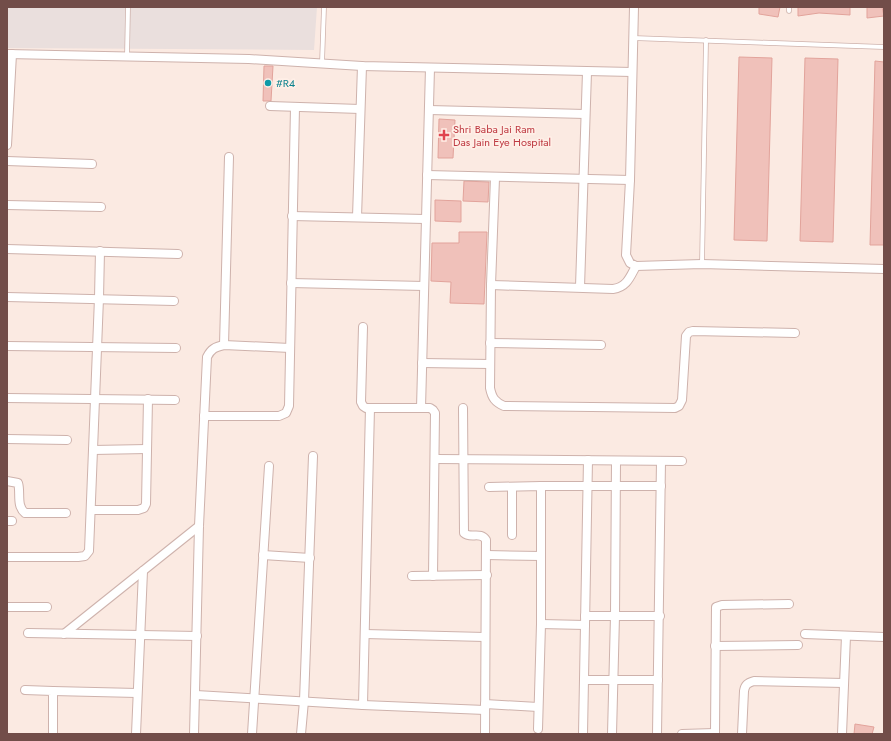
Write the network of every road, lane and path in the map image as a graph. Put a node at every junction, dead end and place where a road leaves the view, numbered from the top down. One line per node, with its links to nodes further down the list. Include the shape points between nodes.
1 (128, 7): 8 (lane)
2 (324, 7): 9 (lane)
3 (634, 7): 4 (street)
4 (633, 38): 5 (lane); 13 (street)
5 (706, 40): 6 (lane); 35 (lane)
6 (884, 47)
7 (9, 54): 8 (street); 19 (street)
8 (127, 56): 9 (street)
9 (322, 63): 10 (street)
10 (362, 66): 11 (street); 16 (street)
11 (430, 68): 12 (street); 17 (street)
12 (587, 72): 13 (street); 18 (street)
13 (632, 72): 26 (street)
14 (270, 106): 15 (street)
15 (295, 107): 16 (street); 29 (street)
16 (360, 109): 30 (street)
17 (429, 110): 18 (street); 23 (street)
18 (584, 114): 25 (street)
19 (7, 145)
20 (229, 157): 48 (street)
21 (7, 161): 22 (street)
22 (92, 164)
23 (427, 175): 24 (street); 31 (street)
24 (495, 178): 25 (street); 39 (street)
25 (584, 179): 26 (street); 41 (street)
26 (630, 180): 36 (street, via 626,255 630,263)
27 (7, 205): 28 (street)
28 (101, 206)
29 (292, 216): 30 (street); 38 (street)
30 (357, 217): 31 (street)
31 (425, 219): 40 (street)
32 (7, 249): 33 (street)
33 (100, 251): 34 (street); 43 (street)
34 (178, 254)
35 (702, 264): 36 (street); 37 (street)
36 (636, 266): 41 (street, via 620,288)
37 (884, 269)
38 (291, 283): 40 (street); 53 (street)
39 (491, 285): 41 (street); 47 (street)
40 (424, 286): 54 (street)
41 (580, 287)
42 (7, 296): 43 (street)
43 (99, 298): 44 (street); 51 (street)
44 (174, 301)
45 (362, 327): 60 (street, via 362,402 363,406)
46 (795, 333): 55 (street, via 693,330 689,332 686,336 682,400 680,406 669,409 504,406 496,402 492,396)
47 (490, 344): 49 (street); 55 (street)
48 (224, 345): 53 (street); 63 (street, via 215,347 207,357)
49 (601, 345)
50 (7, 346): 51 (street)
51 (97, 348): 52 (street); 57 (street)
52 (176, 348)
53 (290, 348): 63 (street, via 289,406 286,413 279,416)
54 (422, 363): 55 (street); 61 (street)
55 (490, 364)
56 (7, 398): 57 (street)
57 (94, 398): 58 (street); 67 (street)
58 (148, 399): 59 (street); 66 (street)
59 (175, 400)
60 (370, 408): 61 (street); 105 (street)
61 (421, 408): 69 (street, via 430,408 435,414)
62 (463, 408): 70 (street)
63 (204, 416): 85 (street)
64 (7, 439): 65 (street)
65 (67, 440)
66 (147, 449): 67 (street); 83 (street, via 144,508)
67 (93, 450): 83 (street)
68 (313, 456): 91 (street)
69 (436, 459): 70 (street); 95 (street)
70 (463, 459): 71 (street); 88 (street, via 464,533 468,536 485,537)
71 (588, 460): 72 (street); 78 (street)
72 (616, 461): 73 (street); 79 (street)
73 (661, 461): 74 (street); 80 (street)
74 (682, 461)
75 (269, 466): 87 (street)
76 (7, 481): 84 (street, via 18,482 20,506 25,513)
77 (541, 486): 78 (street); 82 (street); 89 (street)
78 (587, 486): 79 (street); 101 (street)
79 (615, 486): 80 (street); 99 (street)
80 (661, 486): 100 (street)
81 (489, 487): 82 (street)
82 (512, 487): 86 (street)
83 (91, 510): 90 (street, via 89,551 85,556)
84 (66, 513)
85 (199, 526): 92 (street); 108 (street)
86 (512, 535)
87 (263, 555): 91 (street); 122 (street)
88 (486, 555): 89 (street); 93 (street)
89 (541, 556): 102 (street)
90 (7, 557)
91 (310, 558): 123 (street)
92 (143, 571): 104 (street); 107 (street)
93 (487, 575): 95 (street); 110 (street)
94 (412, 576): 95 (street)
95 (434, 576)
96 (789, 604): 113 (street, via 718,606 715,611)
97 (7, 607): 98 (street)
98 (47, 607)
99 (615, 616): 100 (street); 101 (street); 115 (street)
100 (660, 616): 116 (street)
101 (585, 621): 102 (street); 114 (street)
102 (541, 624): 125 (street)
103 (28, 633): 104 (street)
104 (64, 634): 107 (street)
105 (365, 634): 110 (street); 124 (street)
106 (805, 634): 109 (street)
107 (139, 635): 108 (street); 120 (street)
108 (197, 636): 121 (street)
109 (846, 636): 111 (street); 117 (street)
110 (485, 637): 126 (street)
111 (884, 637)
112 (798, 645): 113 (street)
113 (715, 646): 128 (street)
114 (584, 680): 115 (street); 135 (street)
115 (613, 680): 116 (street); 136 (street)
116 (658, 680): 137 (street)
117 (844, 683): 139 (street, via 749,682 745,685 744,691); 140 (street)
118 (25, 690): 119 (street)
119 (53, 691): 120 (street); 129 (street)
120 (137, 693): 130 (street)
121 (196, 695): 122 (street); 131 (street)
122 (254, 698): 123 (street); 132 (street)
123 (304, 701): 124 (street); 133 (street)
124 (363, 705): 126 (street)
125 (538, 706): 126 (street); 127 (street)
126 (485, 707): 134 (street)
127 (538, 729)
128 (715, 733): 138 (street)
129 (52, 734)
130 (136, 734)
131 (194, 734)
132 (252, 734)
133 (301, 734)
134 (485, 734)
135 (583, 734)
136 (612, 734)
137 (658, 734)
138 (682, 734)
139 (742, 734)
140 (842, 734)

